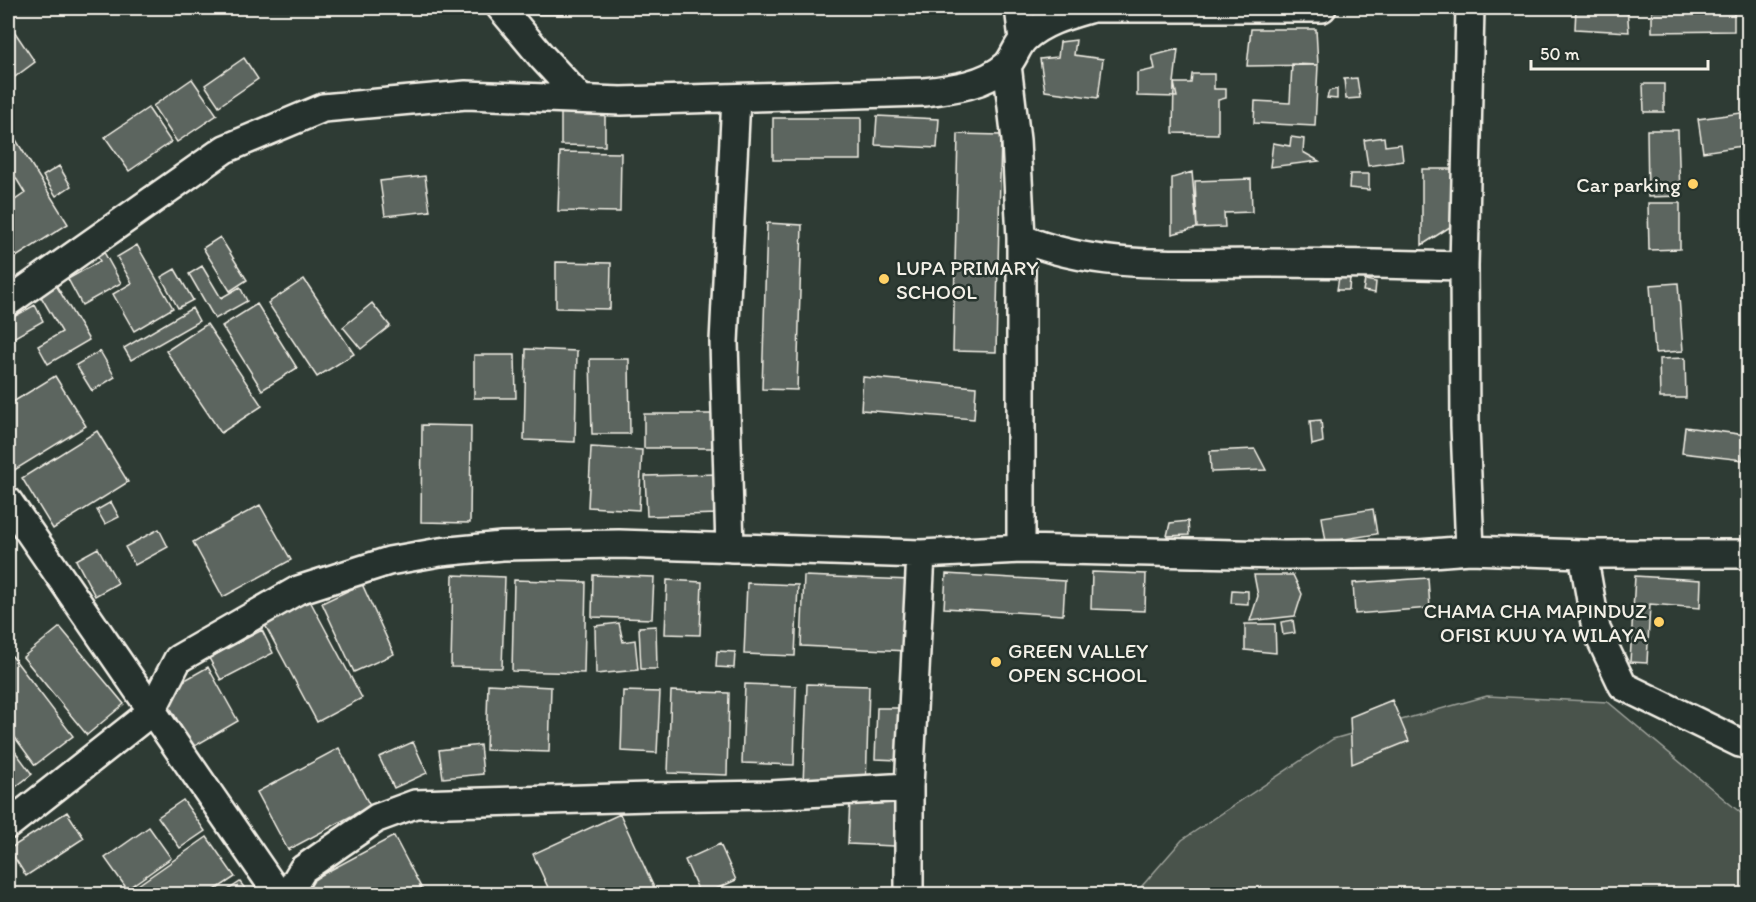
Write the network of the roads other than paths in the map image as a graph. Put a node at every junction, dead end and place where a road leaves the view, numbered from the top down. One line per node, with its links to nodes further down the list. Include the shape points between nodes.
1 (501, 8): 8 (street)
2 (1018, 8): 5 (street)
3 (1322, 8): 5 (street, via 1092,8 1057,18)
4 (1470, 8): 10 (street)
5 (1023, 39): 6 (street)
6 (1007, 65): 7 (street, via 962,88); 9 (street)
7 (736, 98): 8 (street); 13 (street, via 724,342)
8 (581, 99): 11 (street, via 466,95 323,108 225,149)
9 (1022, 238): 10 (street, via 1078,255 1164,264); 14 (street)
10 (1464, 266): 15 (street)
11 (8, 302)
12 (8, 504): 19 (street)
13 (730, 548): 18 (street); 19 (street, via 619,544 502,546 389,561 298,590 178,659)
14 (1021, 549): 15 (street, via 1284,555); 18 (street)
15 (1470, 550): 16 (street)
16 (1583, 554): 17 (street); 20 (street, via 1596,629 1623,686)
17 (1749, 554)
18 (921, 555): 21 (street)
19 (151, 712): 22 (street); 23 (street)
20 (1746, 748)
21 (909, 787): 24 (street, via 771,795 414,804 377,818 303,869); 25 (street)
22 (8, 825)
23 (278, 894)
24 (288, 894)
25 (909, 894)

